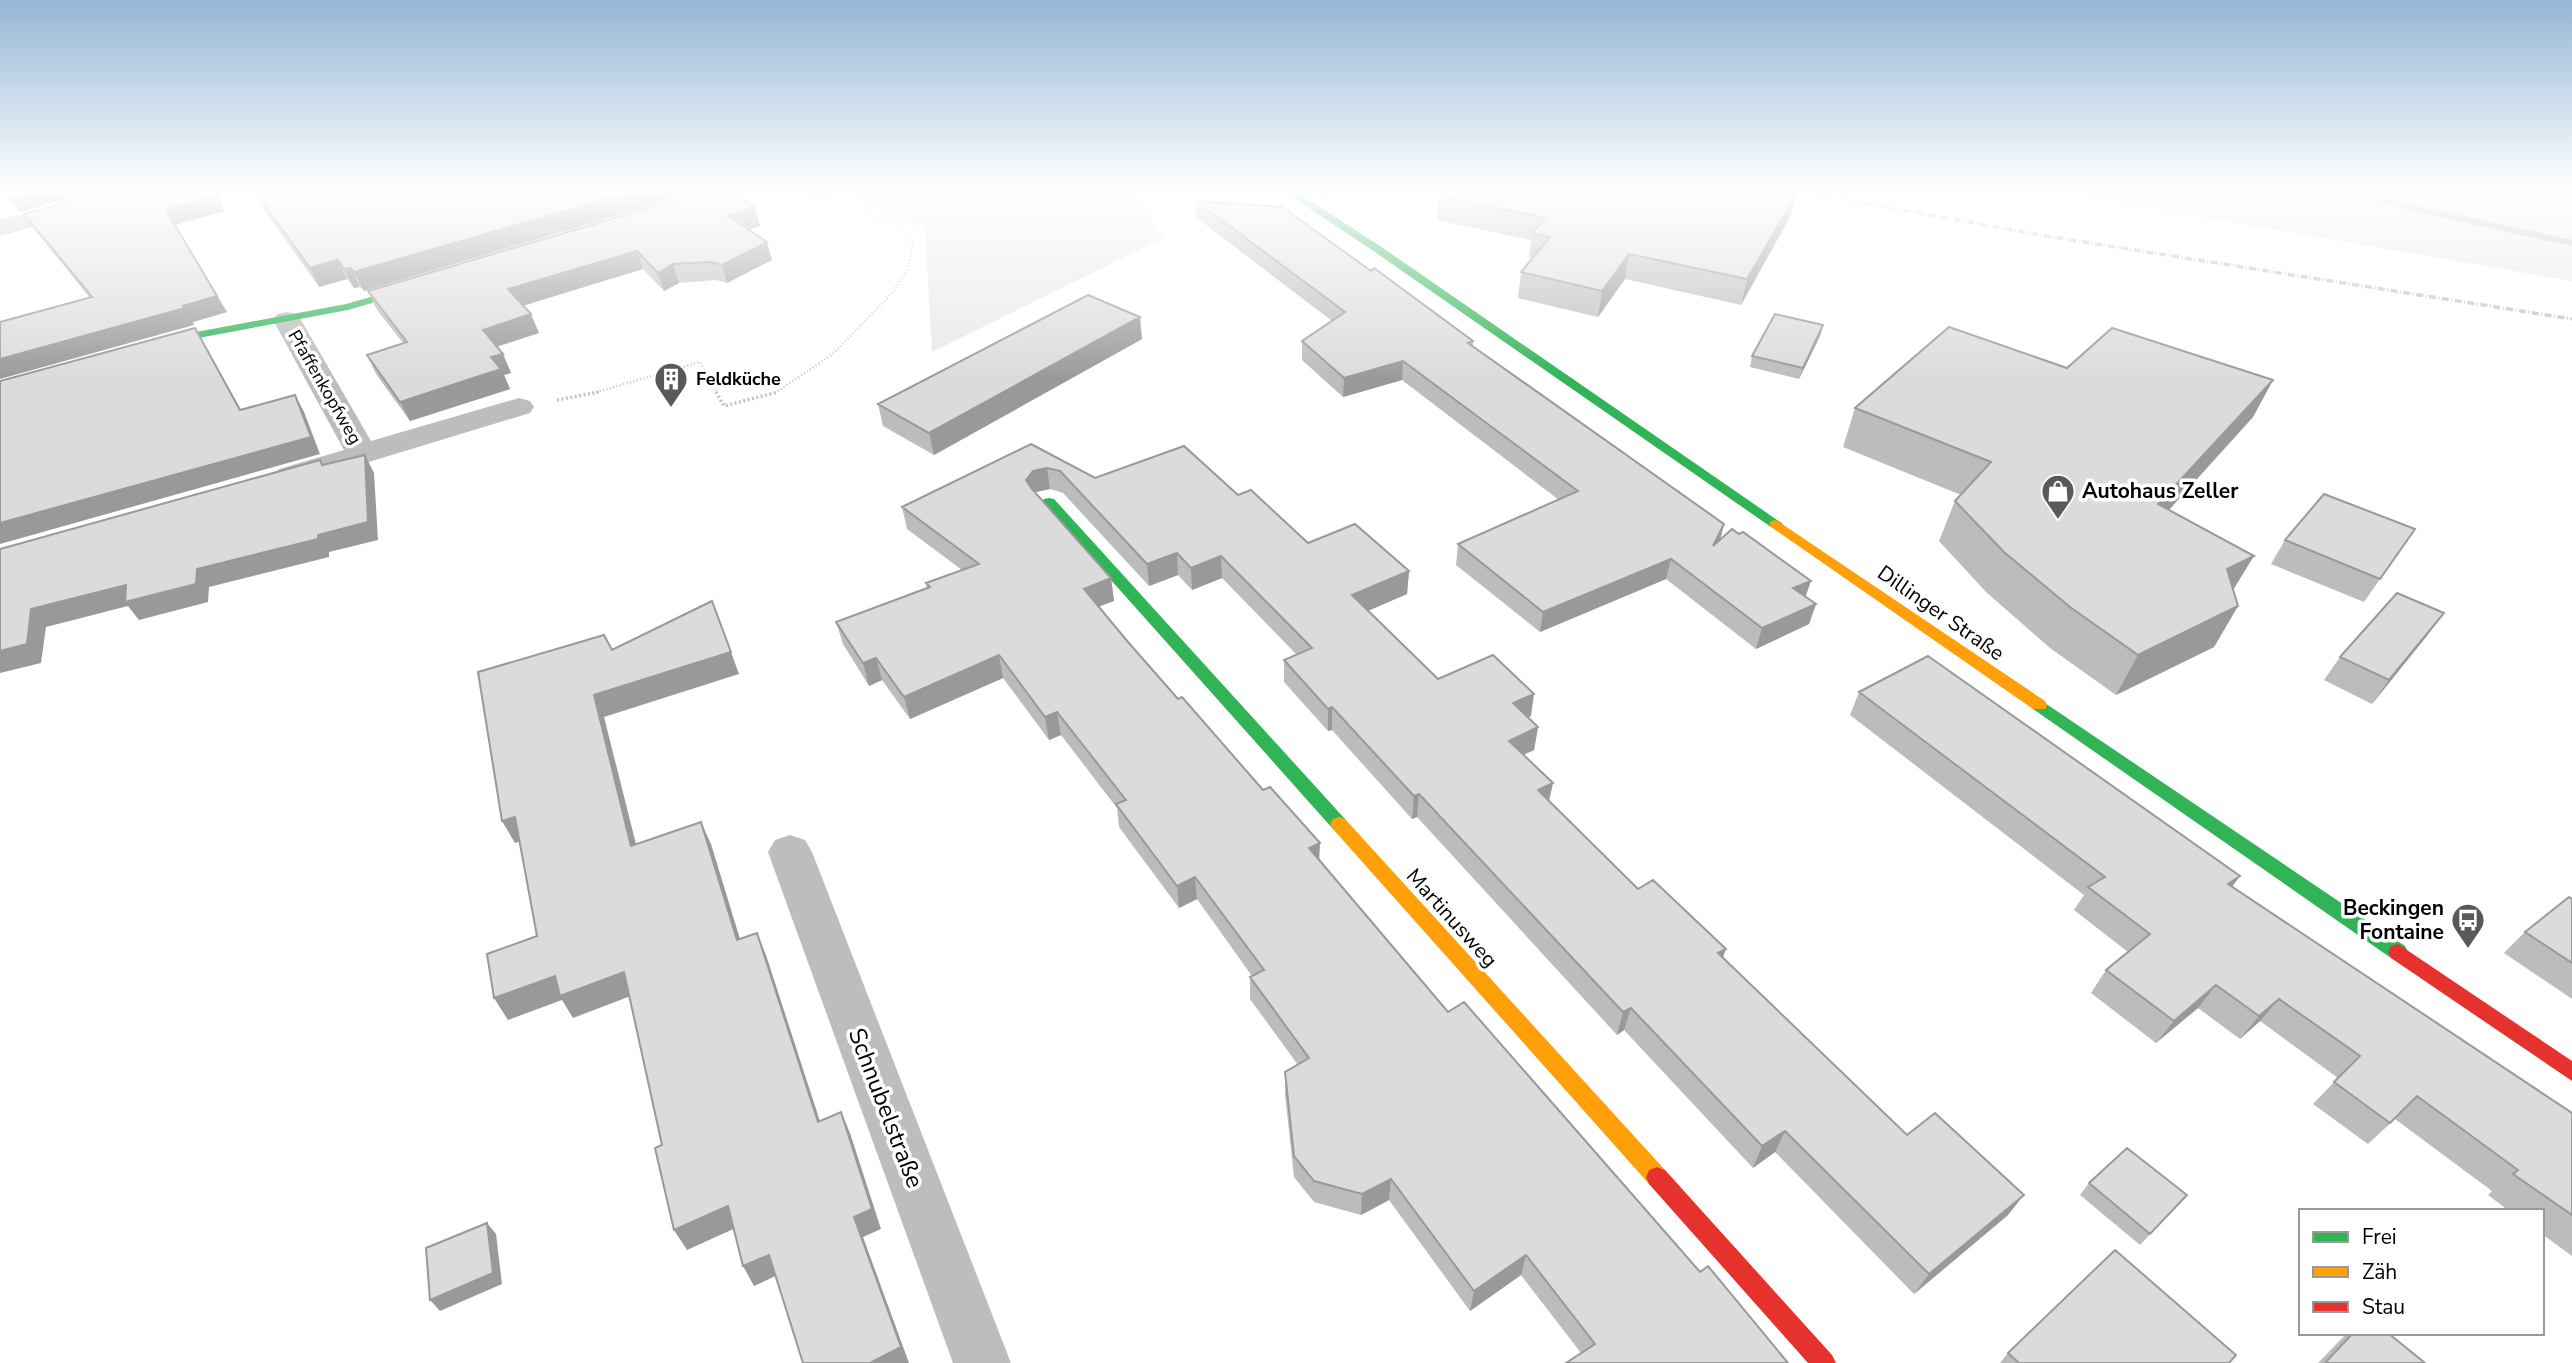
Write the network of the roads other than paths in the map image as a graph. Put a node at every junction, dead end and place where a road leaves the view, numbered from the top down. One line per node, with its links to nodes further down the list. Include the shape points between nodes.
1 (1383, 253): 10 (street, Dillinger Straße)
2 (440, 280): 3 (street, Pfaffenkopfweg)
3 (287, 320): 4 (street, Pfaffenkopfweg, via 191,337); 6 (street, Pfaffenkopfweg)
4 (127, 355)
5 (519, 407): 6 (street, Pfaffenkopfweg)
6 (363, 455): 7 (street, Pfaffenkopfweg)
7 (259, 484)
8 (1049, 502): 12 (street, Martinusweg)
9 (790, 852): 11 (street, Schnubelstraße)
10 (2572, 1072)
11 (982, 1363)
12 (1824, 1363)

